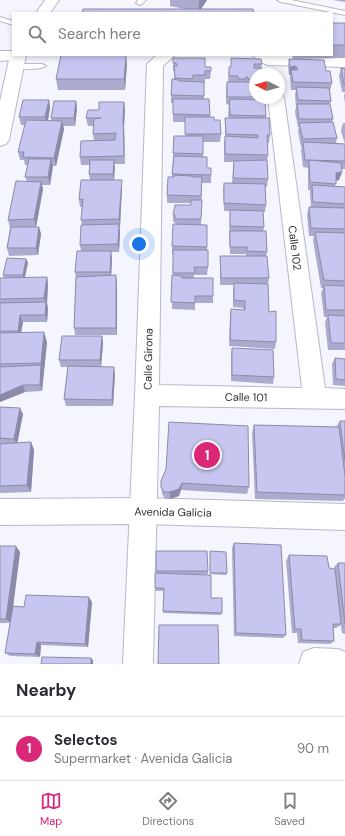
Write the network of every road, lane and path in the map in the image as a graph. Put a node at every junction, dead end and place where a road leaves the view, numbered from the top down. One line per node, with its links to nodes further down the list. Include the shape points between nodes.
1 (52, 0): 3 (street)
2 (281, 0): 4 (lane)
3 (44, 12)
4 (345, 13)
5 (0, 19): 6 (lane)
6 (12, 23)
7 (0, 56): 9 (street)
8 (165, 56): 15 (street, Calle Girona, via 156,64)
9 (17, 59): 12 (lane); 14 (street)
10 (345, 62): 11 (street)
11 (267, 63)
12 (42, 66)
13 (277, 104): 16 (street, Calle 102)
14 (0, 140)
15 (147, 395): 16 (street, Calle 101); 18 (street, Calle Girona)
16 (315, 398): 17 (street, Calle 101)
17 (345, 399)
18 (142, 511): 19 (street, Avenida Galicia); 20 (street, Avenida Galicia); 21 (street, Calle Girona)
19 (0, 512)
20 (345, 517)
21 (138, 664)

